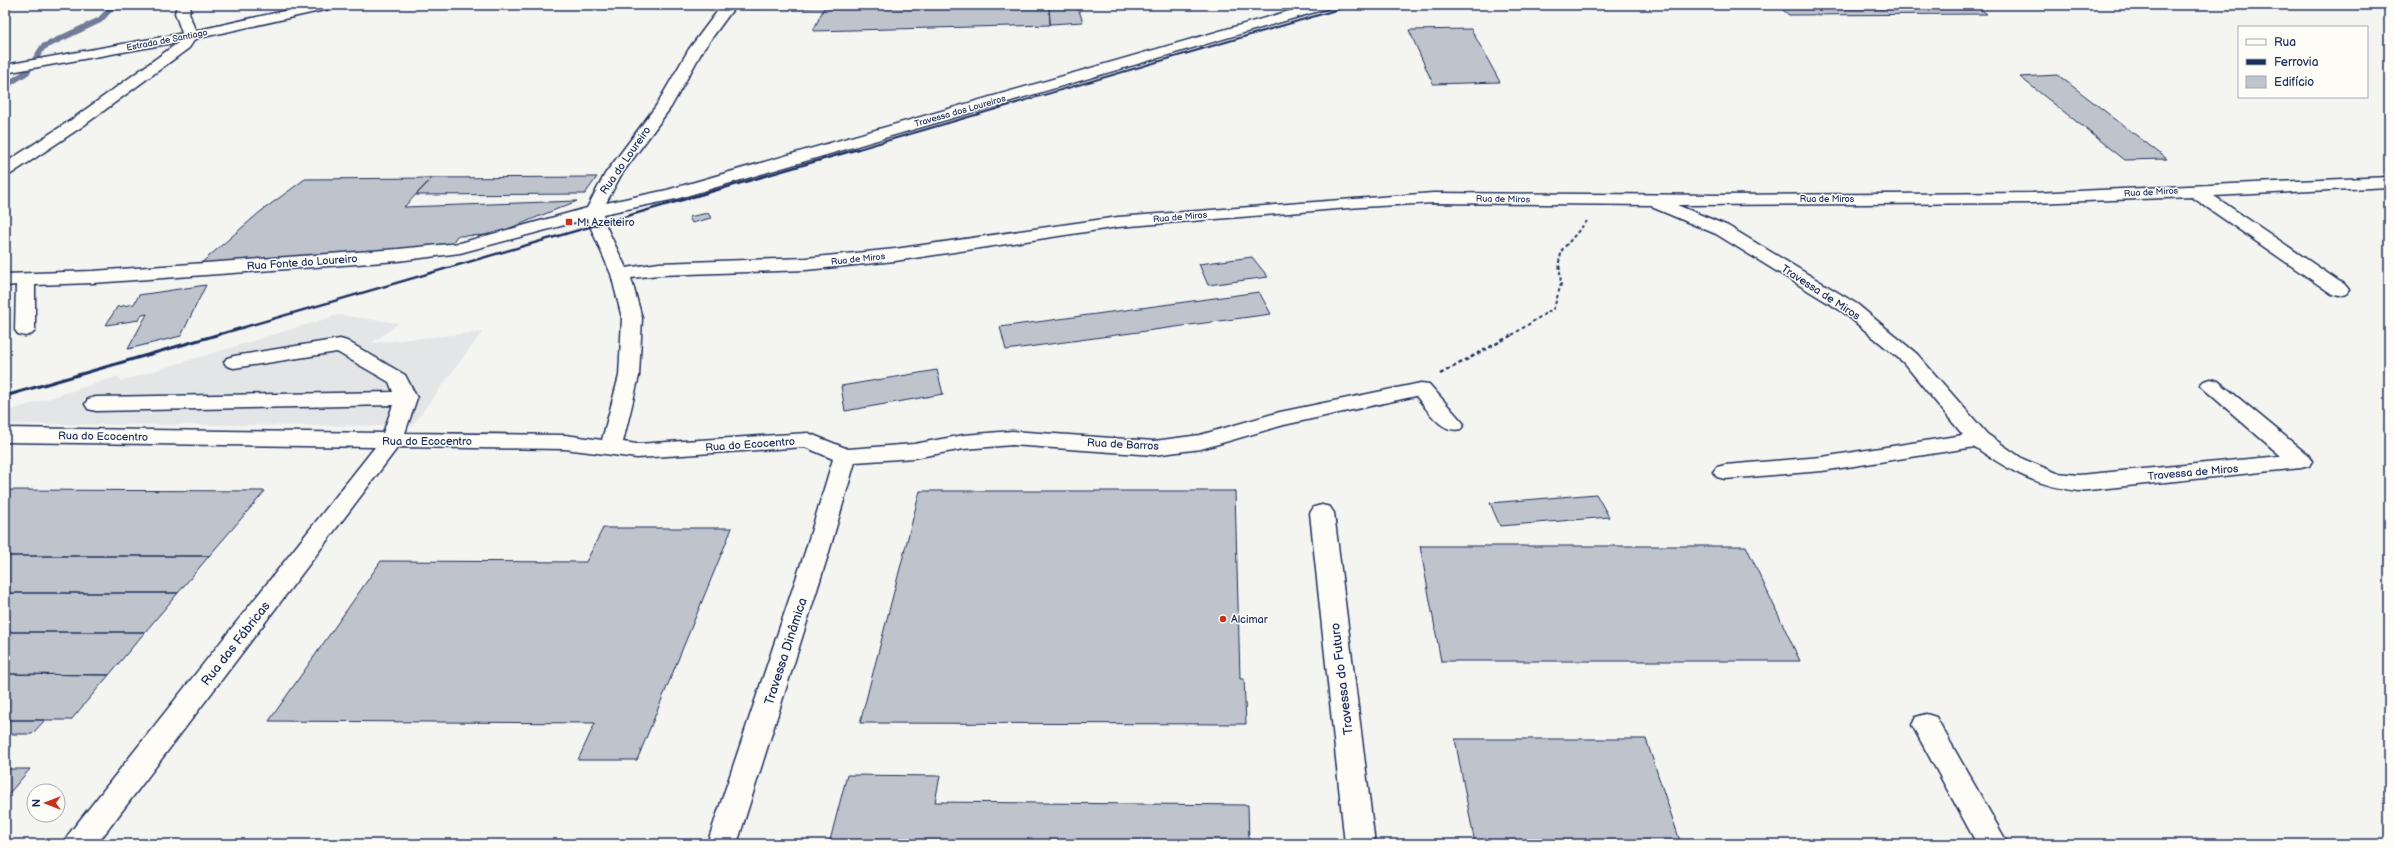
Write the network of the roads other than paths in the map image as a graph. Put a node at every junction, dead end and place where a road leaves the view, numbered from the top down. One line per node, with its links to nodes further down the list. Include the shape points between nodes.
1 (184, 5): 5 (street, via 182,13)
2 (328, 5): 5 (street, Estrada de Santiago)
3 (729, 5): 11 (street, Rua do Loureiro, via 696,48 663,107 613,174)
4 (1324, 5): 11 (street, Travessa dos Loureiros, via 670,195)
5 (190, 36): 6 (street, Estrada de Santiago); 7 (street, via 184,46)
6 (5, 69)
7 (5, 170)
8 (2389, 182): 9 (street, Rua de Miros)
9 (2194, 190): 10 (street, Rua de Miros, via 2033,198); 15 (street)
10 (1651, 200): 12 (street, Rua de Miros, via 1434,198 1361,202 1118,222 895,255 806,264 659,269); 23 (street, Travessa de Miros, via 1722,230 1850,308 1910,358)
11 (594, 211): 12 (street, via 596,226); 14 (street, Rua Fonte do Loureiro, via 460,248)
12 (620, 274): 25 (street, via 632,318 631,343 629,376)
13 (5, 280): 14 (street, Rua Fonte do Loureiro)
14 (26, 281): 16 (street)
15 (2338, 290)
16 (25, 330)
17 (234, 362): 19 (street, via 340,345 398,379)
18 (2211, 385): 23 (street, Travessa de Miros, via 2301,461 2079,483 2053,480 2016,464)
19 (406, 398): 20 (street); 24 (street, Rua das Fábricas)
20 (96, 404)
21 (1453, 424): 26 (street, Rua de Barros, via 1421,389 1280,419 1201,442 1162,447 1012,438 964,442 914,451)
22 (5, 435): 24 (street, Rua do Ecocentro)
23 (1979, 439): 27 (street, via 1822,464)
24 (390, 441): 25 (street, Rua do Ecocentro, via 565,442); 30 (street, Rua das Fábricas)
25 (611, 447): 26 (street, Rua do Ecocentro, via 637,451 808,440)
26 (845, 456): 31 (street, Travessa Dinâmica, via 817,552)
27 (1725, 472)
28 (1322, 513): 32 (street, Travessa do Futuro)
29 (1926, 725): 33 (street)
30 (79, 844)
31 (722, 844)
32 (1360, 844)
33 (1993, 844)

